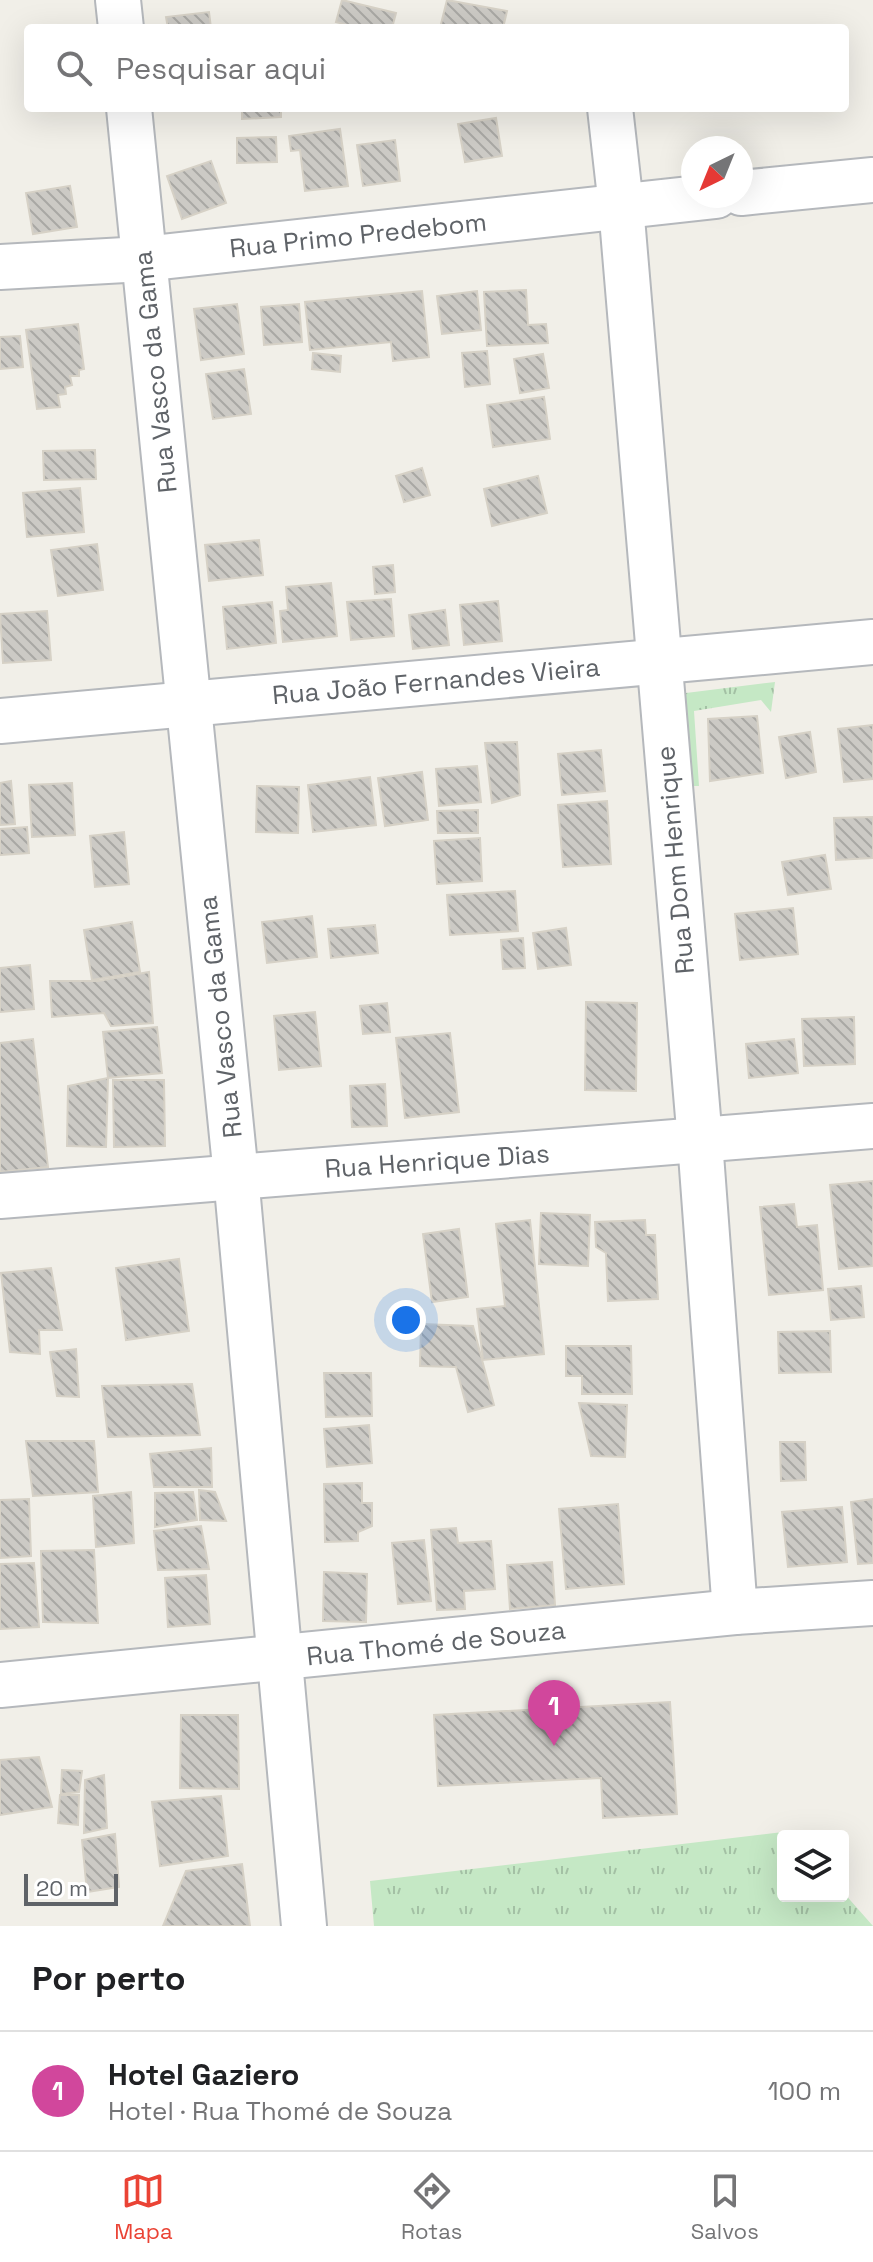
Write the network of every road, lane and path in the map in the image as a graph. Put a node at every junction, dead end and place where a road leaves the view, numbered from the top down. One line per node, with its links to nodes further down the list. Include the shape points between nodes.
1 (118, 0): 2 (street)
2 (121, 24)
3 (129, 112): 9 (street, Rua Vasco da Gama)
4 (610, 112): 8 (street, Rua Dom Henrique)
5 (873, 180): 6 (street)
6 (753, 192)
7 (681, 200): 8 (street, Rua Primo Predebom)
8 (621, 206): 9 (street, Rua Primo Predebom); 12 (street, Rua Dom Henrique)
9 (143, 259): 10 (street, Rua Primo Predebom); 13 (street, Rua Vasco da Gama)
10 (0, 267)
11 (873, 642): 12 (street, Rua João Fernandes Vieira)
12 (658, 661): 13 (street, Rua João Fernandes Vieira); 16 (street, Rua Dom Henrique)
13 (187, 702): 14 (street, Rua João Fernandes Vieira); 17 (street, Rua Vasco da Gama)
14 (0, 721)
15 (873, 1126): 16 (street, Rua Henrique Dias)
16 (700, 1141): 17 (street, Rua Henrique Dias); 20 (street, Rua Dom Henrique)
17 (236, 1176): 18 (street, Rua Henrique Dias); 21 (street, Rua Vasco da Gama)
18 (0, 1196)
19 (873, 1603): 20 (street, Rua Thomé de Souza)
20 (735, 1612): 21 (street, Rua Thomé de Souza)
21 (278, 1660): 22 (street, Rua Thomé de Souza); 23 (street, Rua Vasco da Gama)
22 (0, 1685)
23 (304, 1926)

